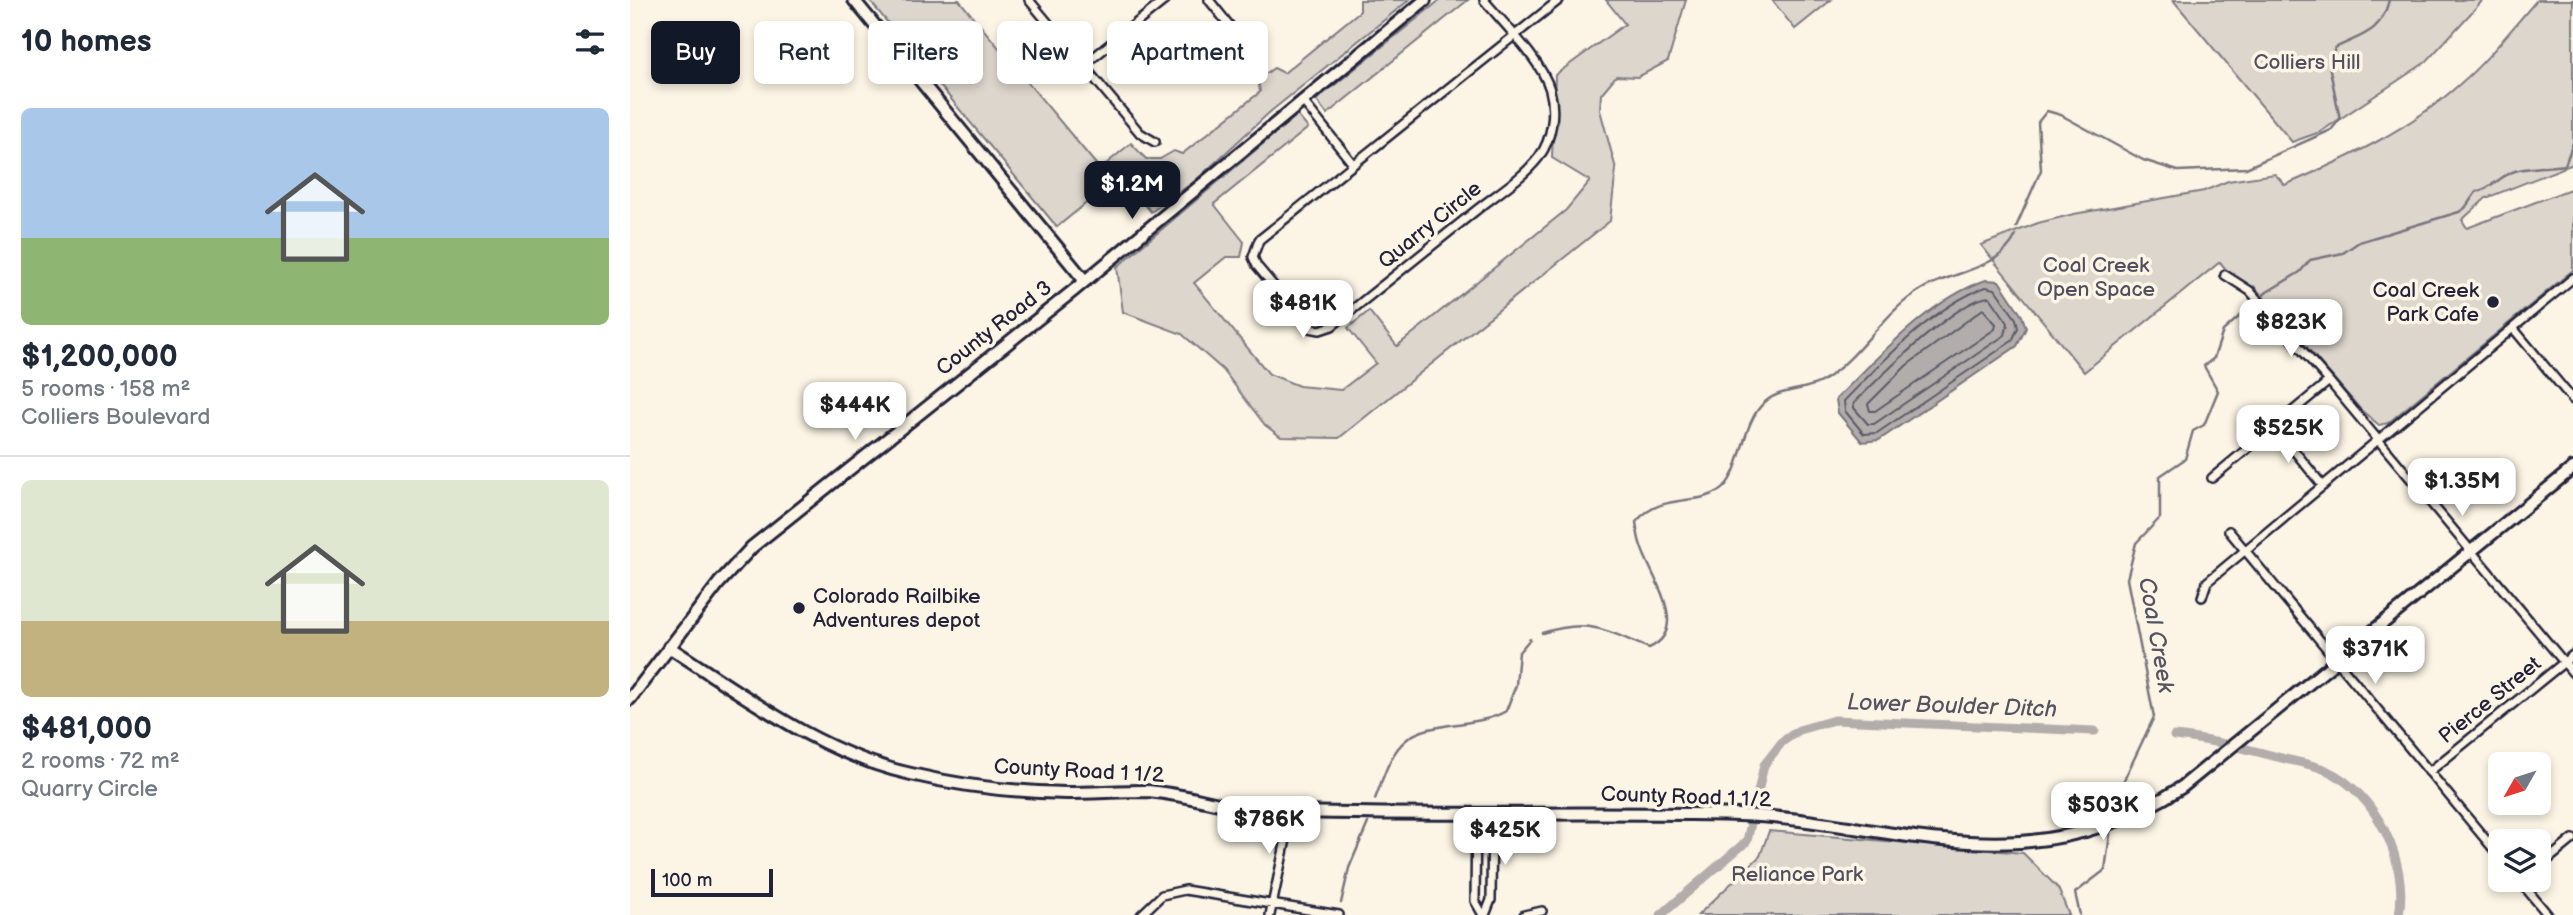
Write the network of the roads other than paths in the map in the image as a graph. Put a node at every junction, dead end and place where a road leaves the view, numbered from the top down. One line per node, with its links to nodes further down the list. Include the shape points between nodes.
1 (855, 0): 18 (street)
2 (1029, 0): 8 (street)
3 (1165, 0): 11 (street)
4 (1209, 0): 9 (street)
5 (1425, 0): 13 (street, County Road 3)
6 (1484, 0): 10 (street, Quarry Circle)
7 (1559, 0): 10 (street)
8 (1047, 21)
9 (1226, 21)
10 (1514, 36): 15 (street, Quarry Circle); 15 (street, Quarry Circle, via 1550,88 1553,117 1539,157 1332,326 1320,330 1300,321 1257,267 1255,248)
11 (1093, 58)
12 (1093, 76): 14 (street, via 1140,134)
13 (1301, 100): 15 (street); 18 (street, County Road 3)
14 (1155, 142)
15 (1353, 164)
16 (2225, 275): 20 (street, via 2250,291)
17 (2573, 278): 19 (street)
18 (1085, 281): 31 (street, County Road 3, via 752,547)
19 (2513, 328): 21 (street); 23 (street)
20 (2329, 381): 22 (street); 23 (street)
21 (2573, 400)
22 (2274, 426): 25 (street); 26 (street)
23 (2378, 440): 26 (street); 29 (street)
24 (2573, 468): 29 (street, County Road 1 1/2)
25 (2212, 478)
26 (2323, 486): 28 (street)
27 (2229, 531): 28 (street)
28 (2245, 550): 30 (street, via 2207,582); 33 (street)
29 (2472, 551): 33 (street, County Road 1 1/2); 34 (street)
30 (2202, 597)
31 (669, 647): 36 (street, County Road 3); 38 (street, County Road 1 1/2, via 794,726 854,757 894,770 1014,791 1145,792)
32 (2573, 655): 34 (street, Pierce Street)
33 (2337, 662): 37 (street); 40 (street, County Road 1 1/2, via 2182,787 2125,818 2071,835 1979,842 1746,815)
34 (2564, 663): 35 (street); 37 (street, Pierce Street)
35 (2573, 673)
36 (630, 699)
37 (2429, 772): 42 (street)
38 (1292, 811): 39 (street, County Road 1 1/2); 45 (street)
39 (1476, 812): 40 (street, County Road 1 1/2); 50 (street, via 1475,901)
40 (1492, 812): 50 (street, via 1491,900)
41 (2573, 839): 43 (street)
42 (2488, 842)
43 (2551, 857)
44 (2530, 892): 52 (street)
45 (1272, 905): 47 (street, via 1185,890 1162,895); 48 (street); 49 (street)
46 (1542, 911): 51 (street)
47 (1141, 915)
48 (1270, 915)
49 (1339, 915)
50 (1484, 915)
51 (1524, 915)
52 (2548, 915)

